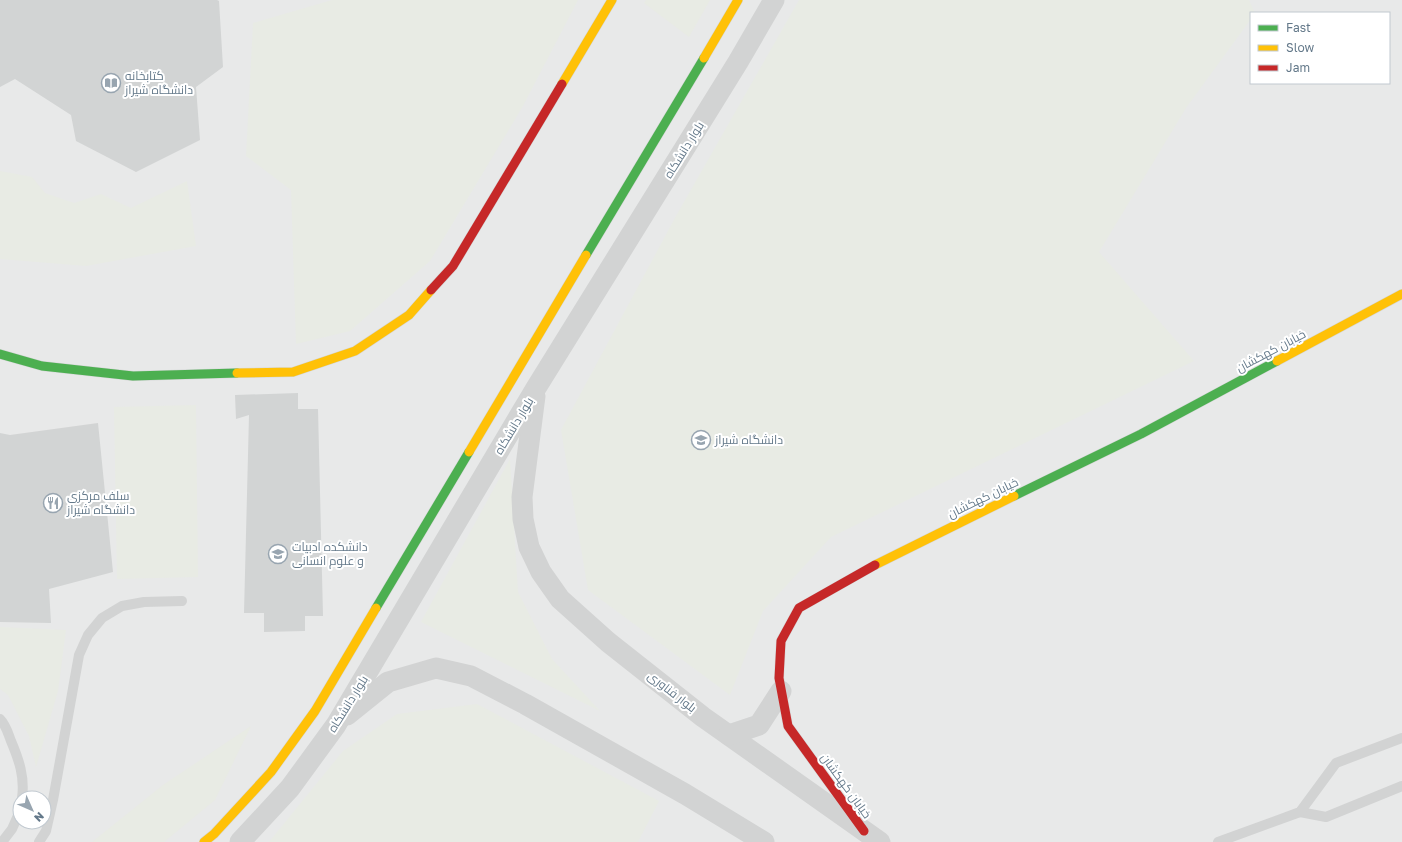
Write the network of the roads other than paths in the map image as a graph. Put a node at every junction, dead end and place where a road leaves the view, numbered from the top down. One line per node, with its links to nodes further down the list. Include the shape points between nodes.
1 (612, 0): 5 (street, via 453,266 409,315 355,351 293,372 133,376 42,366)
2 (738, 0): 20 (street, via 315,711 270,772)
3 (774, 0): 6 (street, بلوار دانشکاه)
4 (1402, 294): 8 (street, خیابان کهکشان, via 1142,434 882,561 799,608 780,641)
5 (0, 354)
6 (536, 388): 10 (street, بلوار دانشکاه); 11 (street, بلوار فناوری, via 522,497 523,519 529,546 541,572 560,599 608,642)
7 (182, 601): 19 (lane, via 144,602 122,606 102,618 88,634 79,655 46,831)
8 (781, 691): 11 (street, via 759,725); 17 (street, خیابان کهکشان, via 788,726)
9 (0, 719): 14 (lane, via 20,761)
10 (336, 725): 21 (street, بلوار دانشکاه, via 290,788); 22 (street, via 388,682 436,668 471,676 685,794)
11 (728, 735): 17 (street, بلوار فناوری)
12 (1402, 738): 15 (lane, via 1336,763)
13 (1402, 786): 15 (lane, via 1326,817)
14 (23, 790)
15 (1300, 812): 23 (lane)
16 (12, 829): 18 (lane)
17 (872, 836)
18 (2, 842)
19 (39, 842)
20 (204, 842)
21 (240, 842)
22 (764, 842)
23 (1218, 842)

